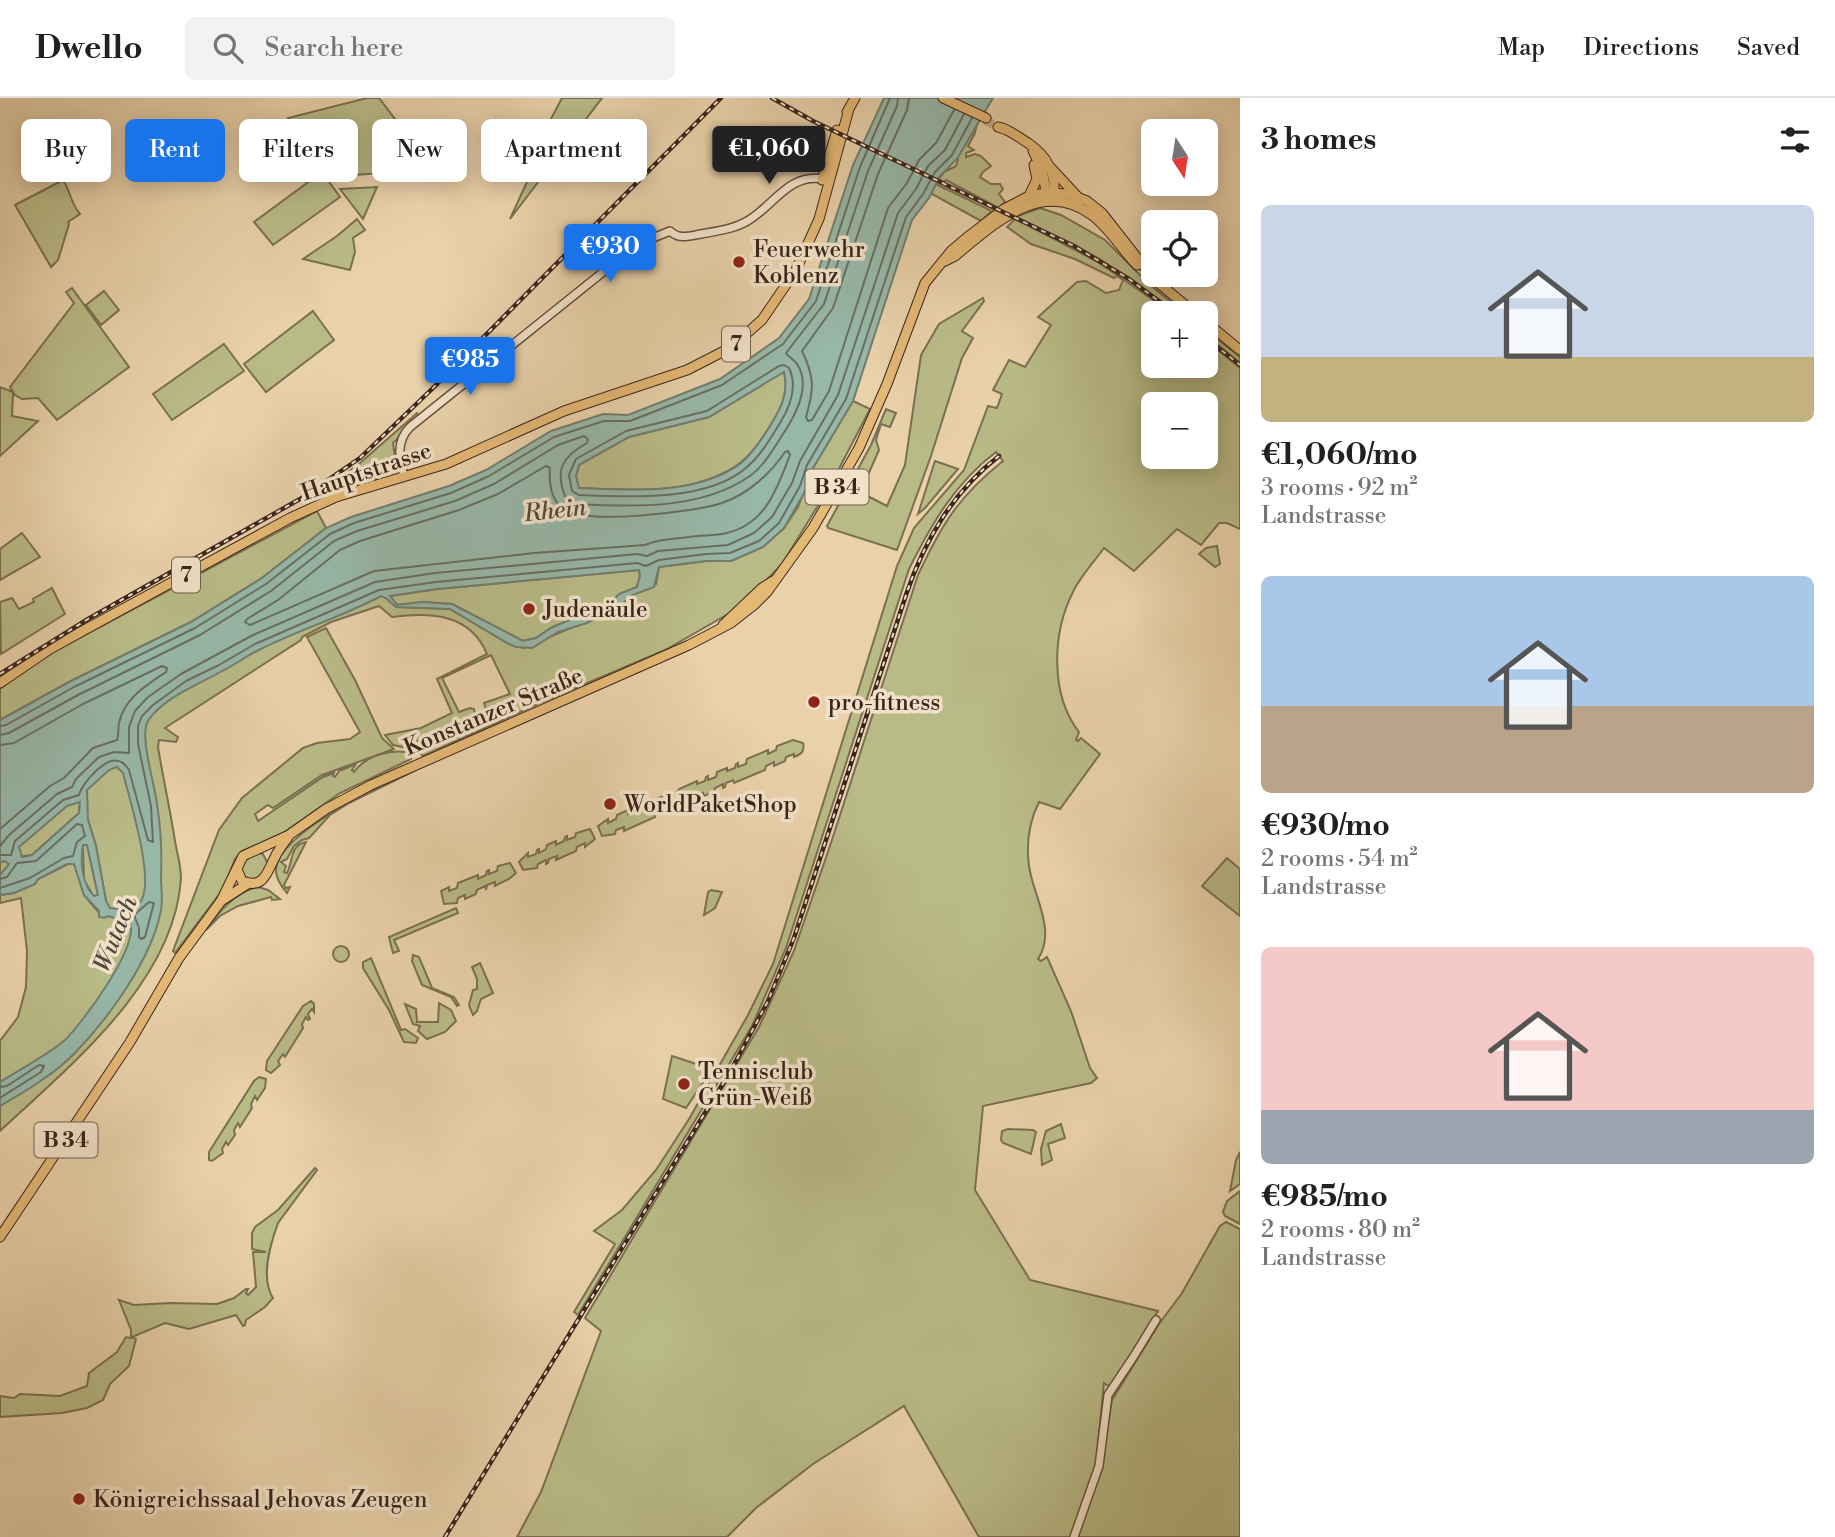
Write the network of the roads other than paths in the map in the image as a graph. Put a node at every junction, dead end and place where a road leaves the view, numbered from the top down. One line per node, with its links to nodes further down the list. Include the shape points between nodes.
1 (855, 98): 7 (main road, 7)
2 (943, 98): 3 (main road)
3 (984, 118)
4 (1000, 126): 5 (main road)
5 (1028, 143): 6 (main road); 8 (main road); 9 (main road, via 1037,174)
6 (1050, 166): 8 (main road, via 1054,179); 10 (main road)
7 (825, 180): 18 (main road, Hauptstrasse / 7, via 819,219 791,279 762,320 730,348 687,370 564,411 468,455); 18 (street, via 799,180 736,226 681,237 670,231 638,244 410,427 400,445)
8 (1050, 195): 9 (main road, Konstanzer Straße / B 34); 10 (main road, Konstanzer Straße / B 34); 11 (main road, Konstanzer Straße / B 34, via 1013,212); 13 (main road, Konstanzer Straße / B 34, via 1095,218)
9 (1029, 196): 11 (main road, Konstanzer Straße / B 34, via 992,218)
10 (1079, 197): 12 (main road, Konstanzer Straße / B 34, via 1102,213)
11 (944, 261): 20 (main road, Konstanzer Straße / B 34, via 922,289 859,448 813,528 752,608 718,631 371,785)
12 (1141, 263)
13 (1141, 267)
14 (1164, 287): 15 (main road, Konstanzer Straße / B 34)
15 (1181, 301)
16 (1218, 332): 17 (main road)
17 (1240, 350)
18 (404, 476): 19 (main road, Hauptstrasse / 7, via 346,493 290,518 50,649)
19 (0, 683)
20 (289, 835): 21 (main road, Konstanzer Straße / B 34); 22 (main road, Konstanzer Straße / B 34)
21 (257, 850): 22 (main road, via 267,854); 23 (main road, Konstanzer Straße / B 34, via 243,856)
22 (271, 864): 24 (main road, Konstanzer Straße / B 34, via 268,875)
23 (237, 869): 24 (main road, via 240,878); 25 (main road, B 34)
24 (249, 883): 25 (main road, B 34)
25 (221, 901): 26 (main road, B 34, via 179,958 130,1042)
26 (0, 1237)
27 (1156, 1320): 28 (street, via 1108,1395 1098,1466)
28 (1074, 1537)

